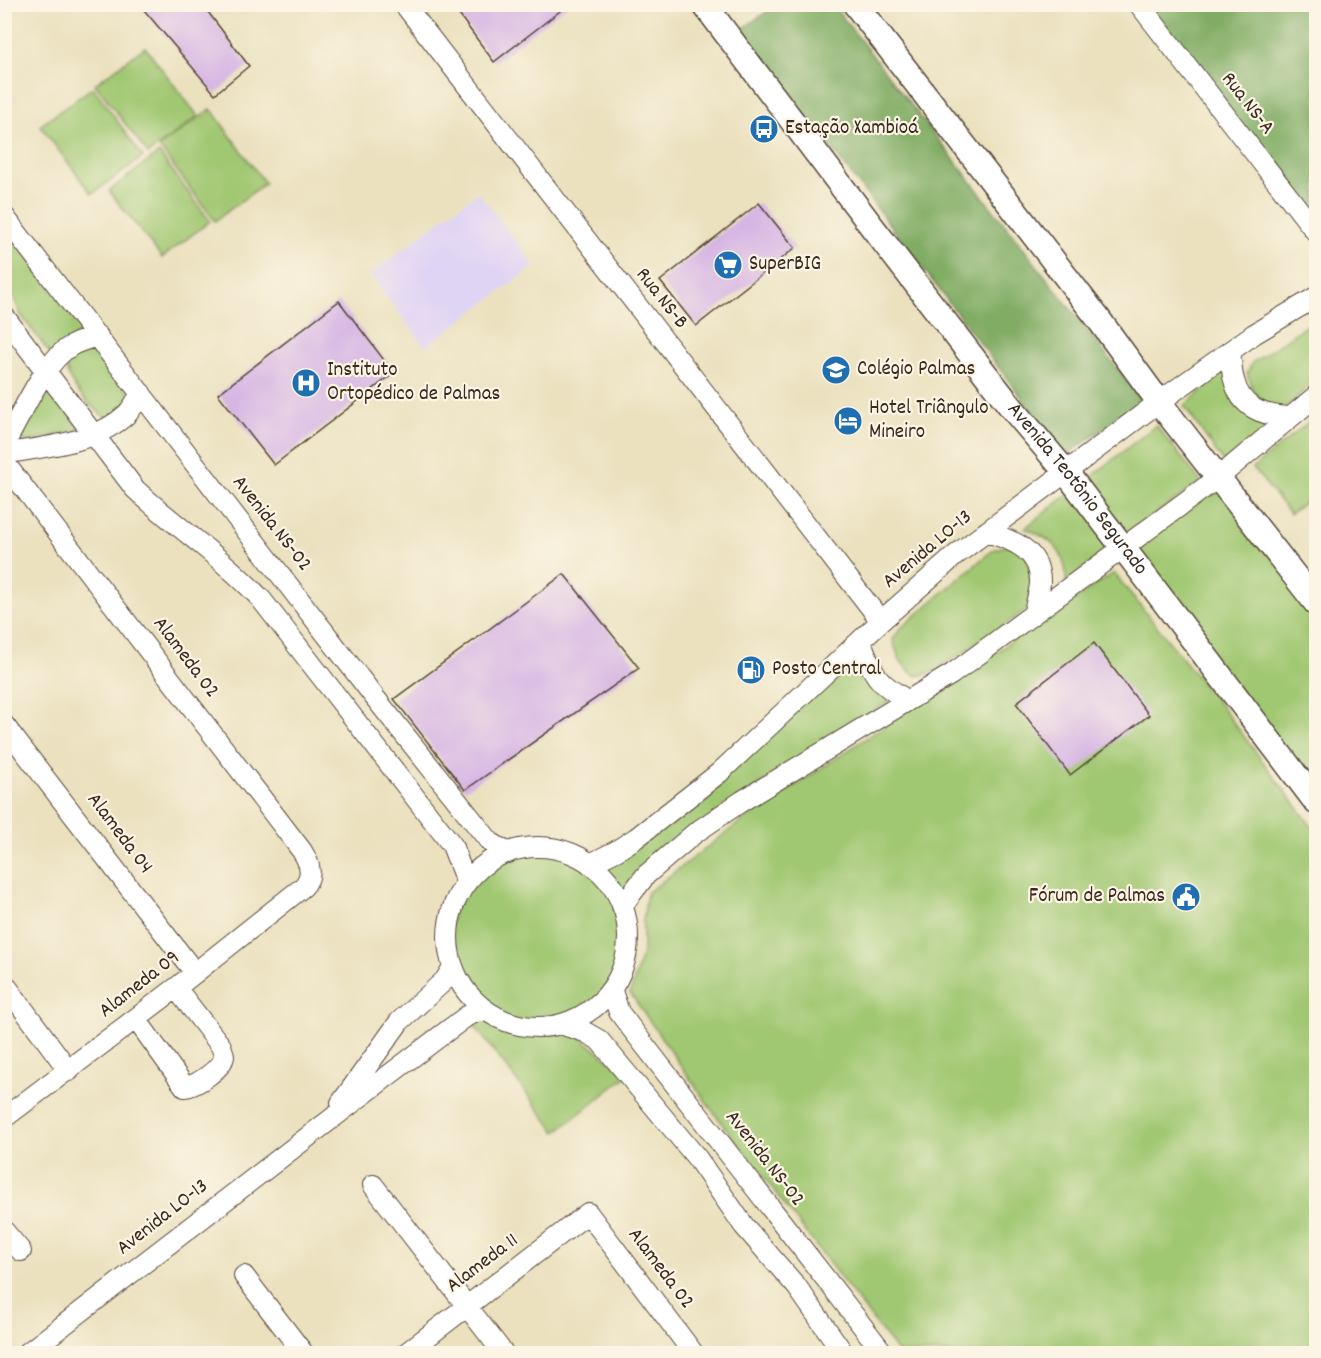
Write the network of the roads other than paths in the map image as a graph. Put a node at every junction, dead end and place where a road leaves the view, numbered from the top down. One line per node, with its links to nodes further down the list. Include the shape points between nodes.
1 (404, 4): 26 (street, Rua NS-B)
2 (704, 4): 20 (main road, Avenida Teotônio Segurado, via 1011,407)
3 (855, 4): 14 (main road)
4 (1139, 4): 6 (street, Rua NS-A)
5 (4, 216): 9 (street, Avenida NS-02)
6 (1317, 232)
7 (1317, 297): 10 (street, Avenida LO-13)
8 (4, 316): 11 (street)
9 (98, 336): 11 (street, via 71,346); 12 (street, Avenida NS-02)
10 (1230, 352): 14 (street, Avenida LO-13); 15 (street, via 1234,384 1248,404 1266,415)
11 (45, 371): 16 (street); 17 (street)
12 (141, 393): 16 (street, via 130,411); 31 (street, Avenida NS-02, via 435,773 490,842)
13 (1317, 396): 15 (street)
14 (1158, 402): 20 (street, Avenida LO-13); 21 (main road)
15 (1288, 417): 21 (street)
16 (94, 436): 18 (street); 33 (street, via 135,489 238,573 261,599 452,845)
17 (4, 445)
18 (4, 454)
19 (4, 462): 34 (street, Alameda 02, via 302,850 311,872)
20 (1065, 471): 22 (street, Avenida LO-13); 23 (main road, Avenida Teotônio Segurado)
21 (1219, 477): 23 (street); 24 (main road)
22 (986, 532): 25 (street, via 1012,540 1038,564 1040,584); 26 (street, Avenida LO-13)
23 (1122, 548): 25 (street); 30 (main road, Avenida Teotônio Segurado)
24 (1317, 603)
25 (1034, 612): 28 (street, via 952,674)
26 (881, 621): 27 (street, Avenida LO-13)
27 (861, 641): 28 (street, via 870,666 884,687); 32 (street, Avenida LO-13, via 719,773 636,838)
28 (907, 700): 35 (street, via 695,833 646,874)
29 (4, 725): 37 (street, Alameda 04)
30 (1317, 802)
31 (508, 854): 32 (street, via 534,846 551,847); 33 (street, via 483,866)
32 (590, 864): 35 (street)
33 (466, 882): 36 (street, via 456,898 448,926)
34 (303, 887): 37 (street, Alameda 09)
35 (622, 906): 40 (street, via 627,924 627,952)
36 (453, 967): 41 (street, via 465,990); 46 (street, Avenida LO-13, via 445,980 399,1022)
37 (195, 973): 39 (street, Alameda 09)
38 (4, 983): 44 (street)
39 (176, 988): 42 (street, Alameda 09); 42 (street, via 224,1053 220,1065 204,1079 185,1087)
40 (612, 991): 43 (street, via 582,1018); 59 (street, Avenida NS-02, via 628,1024)
41 (484, 1009): 43 (street, via 509,1021); 46 (street, Avenida LO-13, via 467,1016)
42 (136, 1019): 44 (street, Alameda 09)
43 (566, 1026): 58 (street, via 599,1040 696,1158 744,1226 797,1287)
44 (69, 1071): 45 (street, Alameda 09)
45 (4, 1118)
46 (329, 1119): 53 (street, Avenida LO-13)
47 (373, 1185): 52 (street)
48 (588, 1213): 52 (street, Alameda 11); 57 (street, Alameda 02)
49 (4, 1231): 50 (street)
50 (21, 1251)
51 (244, 1276): 54 (street)
52 (467, 1306): 55 (street, Alameda 11); 56 (street)
53 (26, 1353)
54 (304, 1353)
55 (405, 1353)
56 (504, 1353)
57 (694, 1353)
58 (844, 1353)
59 (884, 1353)

